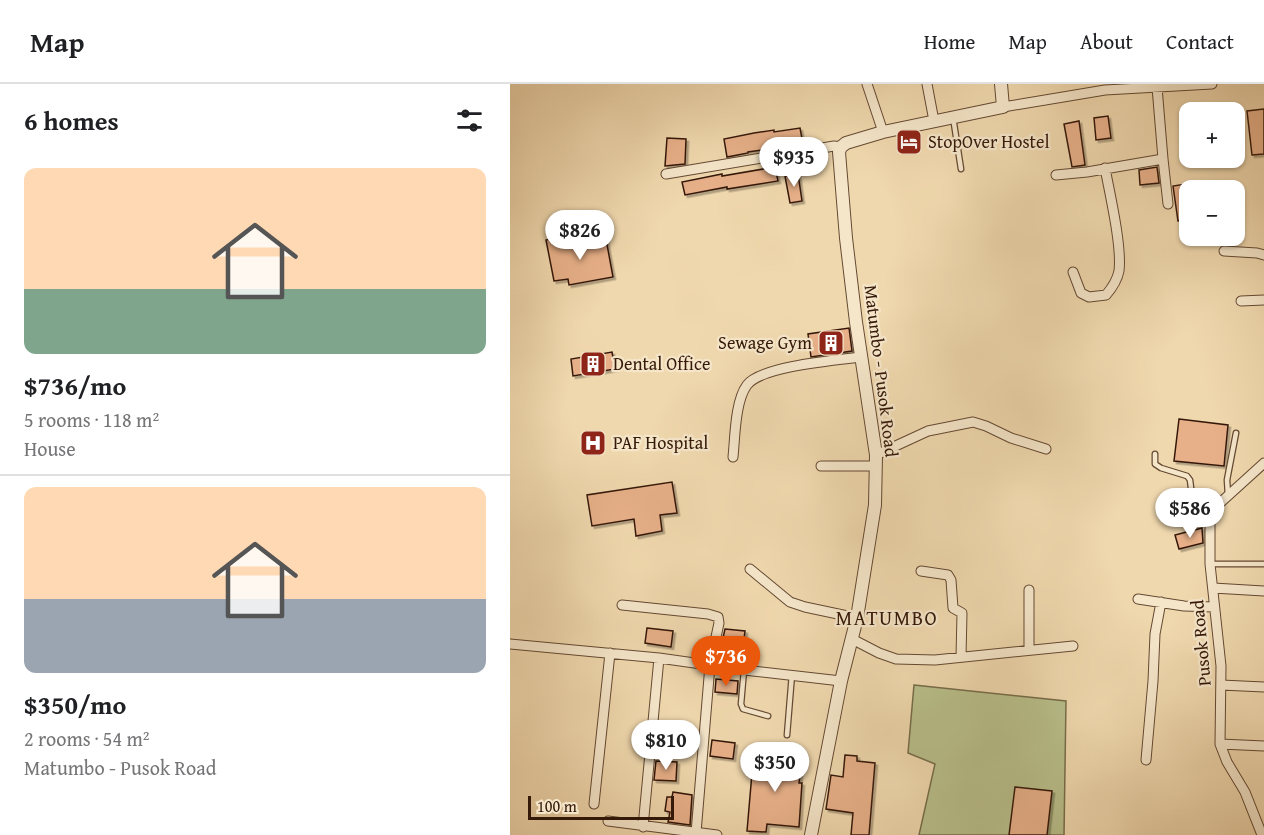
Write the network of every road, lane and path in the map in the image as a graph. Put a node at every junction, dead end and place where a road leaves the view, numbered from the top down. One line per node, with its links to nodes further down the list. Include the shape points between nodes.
1 (867, 84): 10 (street)
2 (927, 84): 9 (street)
3 (1001, 84): 7 (street)
4 (1212, 84): 6 (street)
5 (1105, 87): 6 (street); 7 (street)
6 (1157, 87): 12 (street)
7 (1003, 106): 8 (street)
8 (953, 117): 9 (street); 14 (lane)
9 (934, 122): 10 (street)
10 (883, 132): 11 (street, via 846,142)
11 (841, 147): 15 (street); 23 (street, Matumbo - Pusok Road, via 846,238)
12 (1163, 159): 13 (street); 17 (street)
13 (1105, 168): 16 (street); 20 (street, via 1119,271 1106,295 1089,297 1081,293)
14 (961, 169)
15 (666, 174)
16 (1056, 175)
17 (1168, 204)
18 (1224, 251): 19 (street)
19 (1264, 255)
20 (1073, 272)
21 (1264, 300): 22 (street)
22 (1241, 301)
23 (862, 357): 27 (street, via 767,372 752,380 742,394); 28 (street, Matumbo - Pusok Road)
24 (1236, 433): 31 (lane)
25 (1046, 449): 28 (street, via 973,422 928,431)
26 (1155, 454): 32 (lane, via 1155,464 1187,476 1192,496)
27 (733, 457)
28 (876, 461): 30 (street); 44 (street, Matumbo - Pusok Road, via 874,505)
29 (1264, 463): 31 (street)
30 (821, 466)
31 (1228, 495): 32 (street)
32 (1210, 512): 33 (street, Pusok Road)
33 (1210, 564): 34 (lane); 37 (street, Pusok Road)
34 (1264, 564)
35 (750, 569): 44 (street, via 790,602)
36 (921, 571): 50 (street, via 948,575 951,580 953,608 962,613)
37 (1213, 588): 39 (street); 43 (street, Pusok Road)
38 (1029, 590): 48 (street)
39 (1264, 591)
40 (1138, 599): 41 (street)
41 (1161, 602): 43 (street); 62 (street)
42 (622, 605): 52 (street, via 718,617)
43 (1214, 607): 56 (street, Pusok Road)
44 (857, 618): 45 (street, Matumbo - Pusok Road)
45 (852, 639): 50 (street, via 896,659); 55 (street, Matumbo - Pusok Road)
46 (510, 644): 49 (street)
47 (1073, 646): 48 (street)
48 (1029, 649): 50 (street)
49 (610, 653): 51 (street); 63 (street)
50 (961, 657)
51 (659, 658): 52 (street); 65 (street)
52 (710, 666): 53 (street); 66 (street)
53 (744, 670): 54 (street); 58 (lane, via 743,709)
54 (792, 674): 55 (street); 59 (lane)
55 (840, 681): 68 (street, Matumbo - Pusok Road)
56 (1221, 685): 57 (street); 60 (street, Pusok Road)
57 (1264, 687)
58 (768, 716)
59 (787, 735)
60 (1220, 744): 61 (street); 69 (street, Pusok Road)
61 (1264, 746)
62 (1146, 760)
63 (594, 804)
64 (608, 821): 65 (street)
65 (643, 827): 66 (street)
66 (696, 833): 67 (street)
67 (717, 835)
68 (811, 835)
69 (1262, 835)

